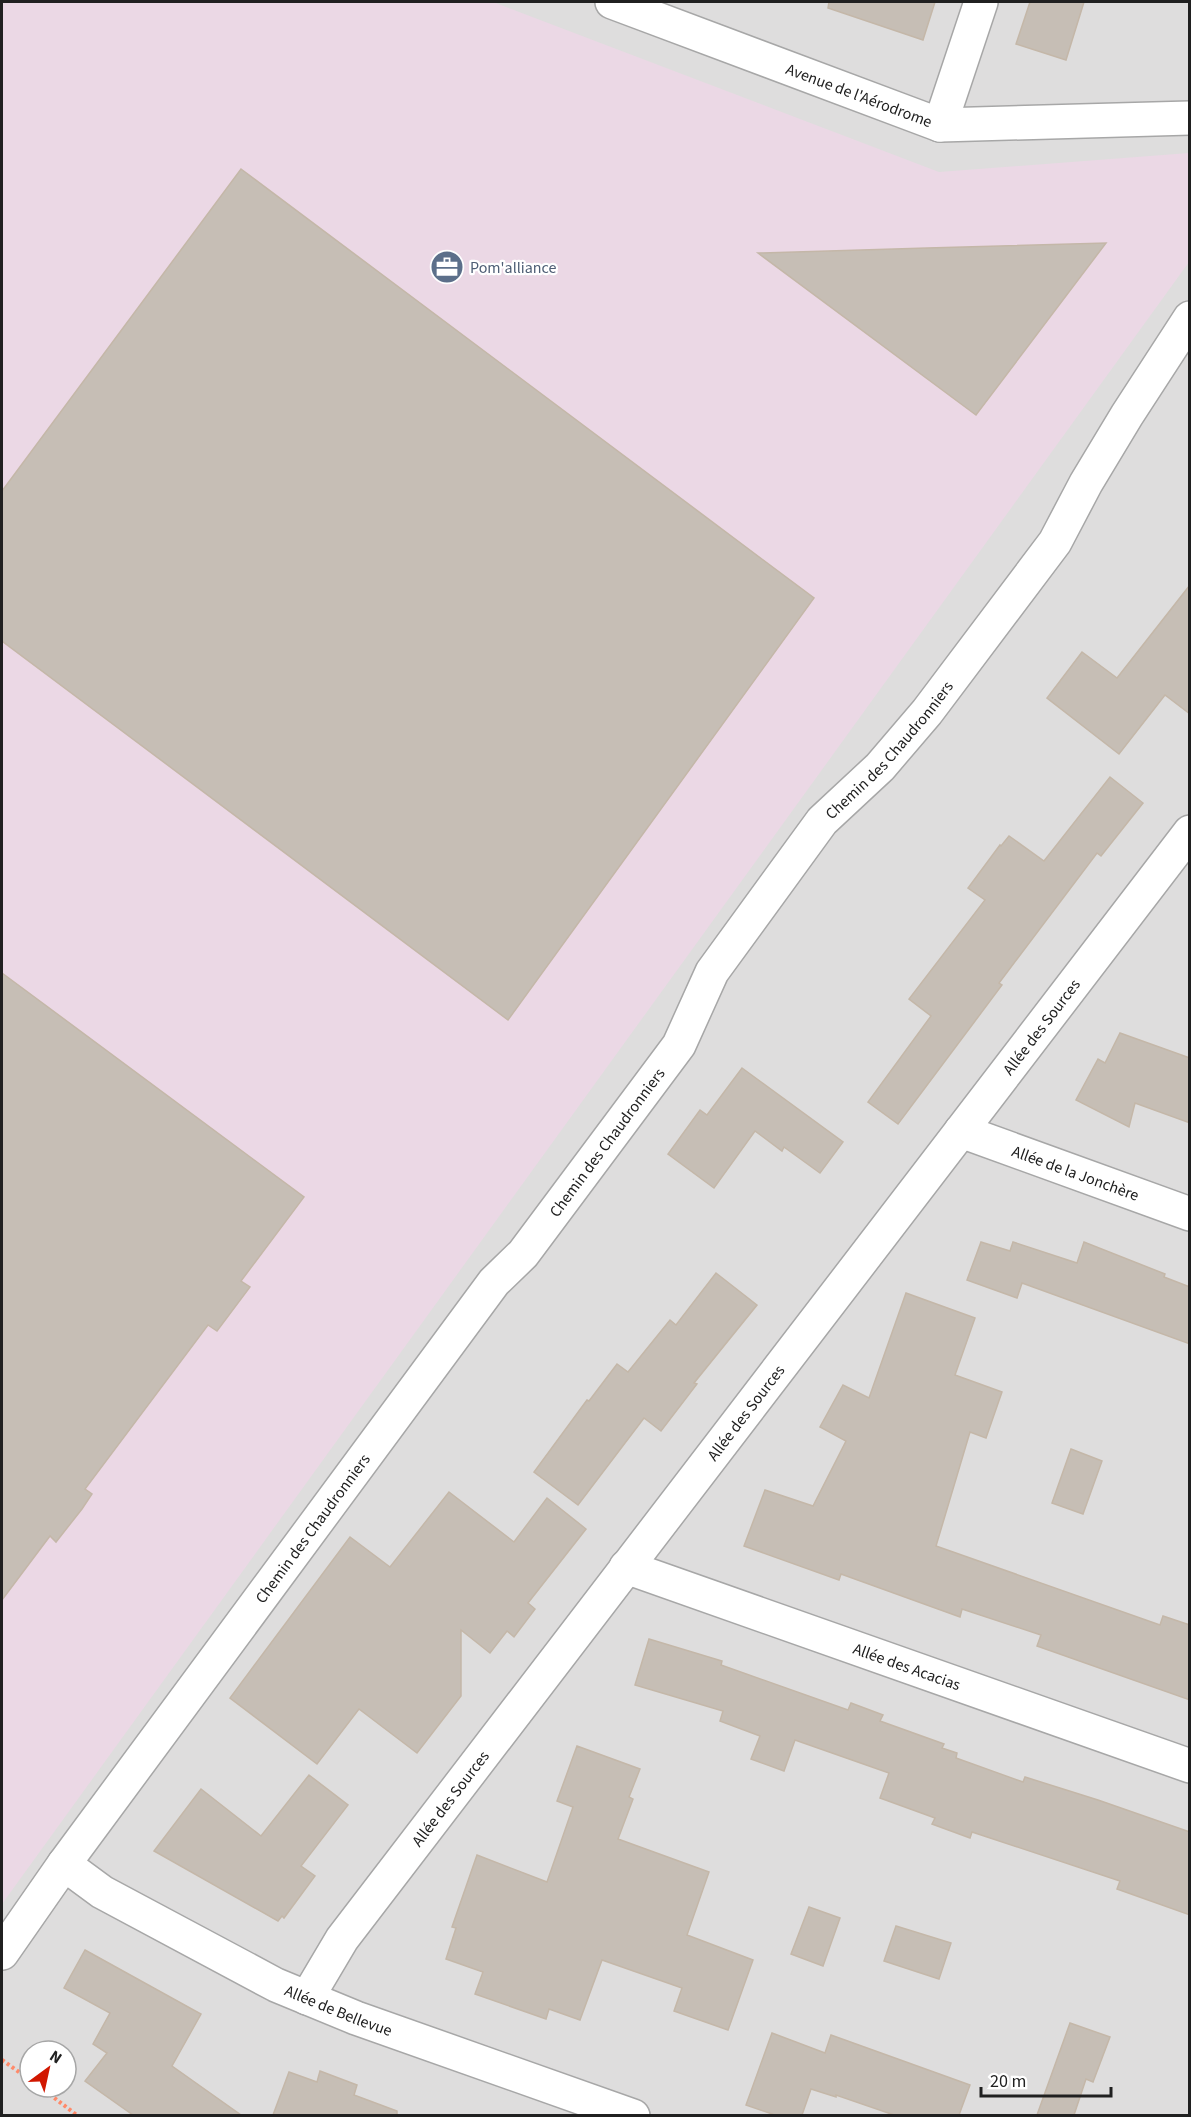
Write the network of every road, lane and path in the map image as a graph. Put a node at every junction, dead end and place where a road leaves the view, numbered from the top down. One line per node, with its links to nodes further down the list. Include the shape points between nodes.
1 (612, 2): 4 (street, Avenue de l'Aérodrome)
2 (981, 2): 4 (street)
3 (1190, 118): 4 (street, Avenue de l'Aérodrome)
4 (940, 125)
5 (1190, 318): 11 (street, Chemin des Chaudronniers, via 1126,415 1056,542 927,712 880,767 822,821 712,972 679,1046 523,1254 494,1282)
6 (1190, 832): 7 (street, Allée des Sources)
7 (961, 1131): 8 (street, Allée de la Jonchère); 9 (street, Allée des Sources)
8 (1190, 1214)
9 (626, 1567): 10 (street, Allée des Acacias); 13 (street, Allée des Sources, via 342,1939)
10 (1190, 1766)
11 (64, 1864): 12 (street, Chemin des Chaudronniers); 13 (street, Allée de Bellevue, via 102,1892)
12 (2, 1953)
13 (307, 1998): 18 (street, Allée de Bellevue)
14 (2, 2060): 15 (path)
15 (18, 2071)
16 (56, 2099): 17 (path)
17 (78, 2115)
18 (633, 2115)

